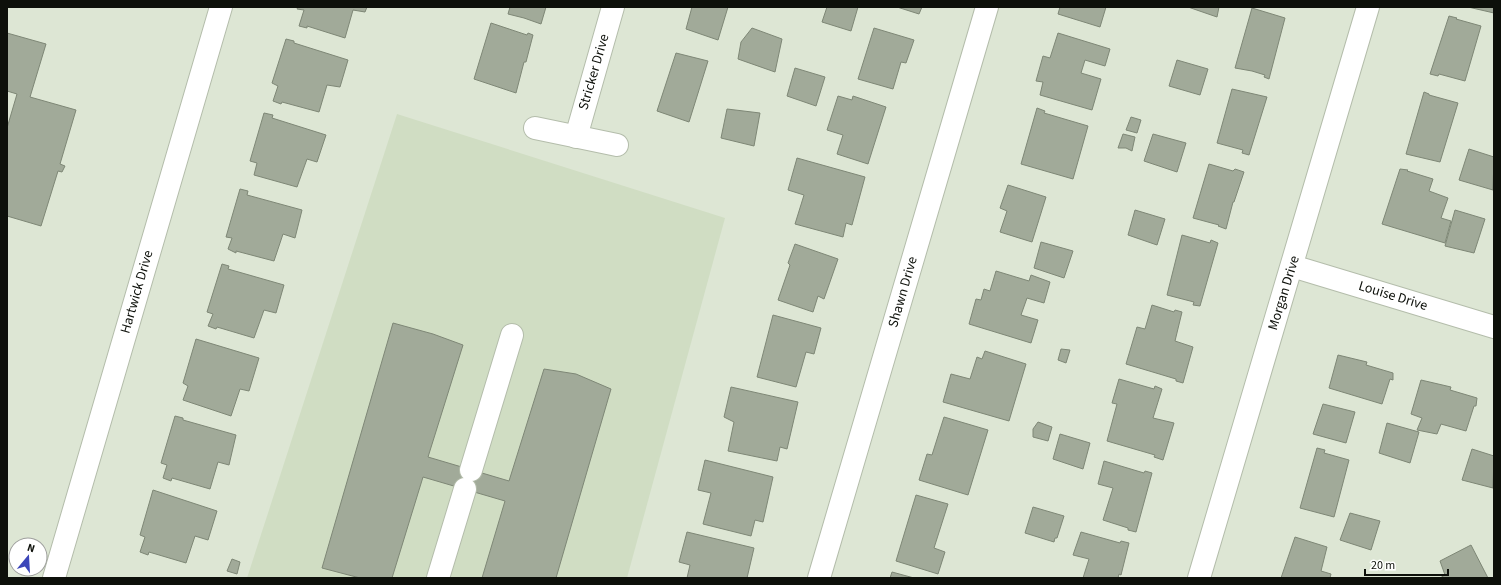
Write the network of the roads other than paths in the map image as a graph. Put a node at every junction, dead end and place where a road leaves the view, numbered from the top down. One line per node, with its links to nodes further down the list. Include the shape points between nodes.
1 (221, 7): 11 (street, Hartwick Drive)
2 (613, 7): 6 (street, Stricker Drive)
3 (987, 7): 13 (street, Shawn Drive)
4 (1368, 7): 8 (street, Morgan Drive)
5 (535, 128): 6 (street)
6 (576, 137): 7 (street)
7 (617, 145)
8 (1292, 266): 9 (street, Louise Drive); 14 (street, Morgan Drive)
9 (1494, 327)
10 (512, 335): 12 (street)
11 (54, 578)
12 (438, 578)
13 (819, 578)
14 (1198, 578)

